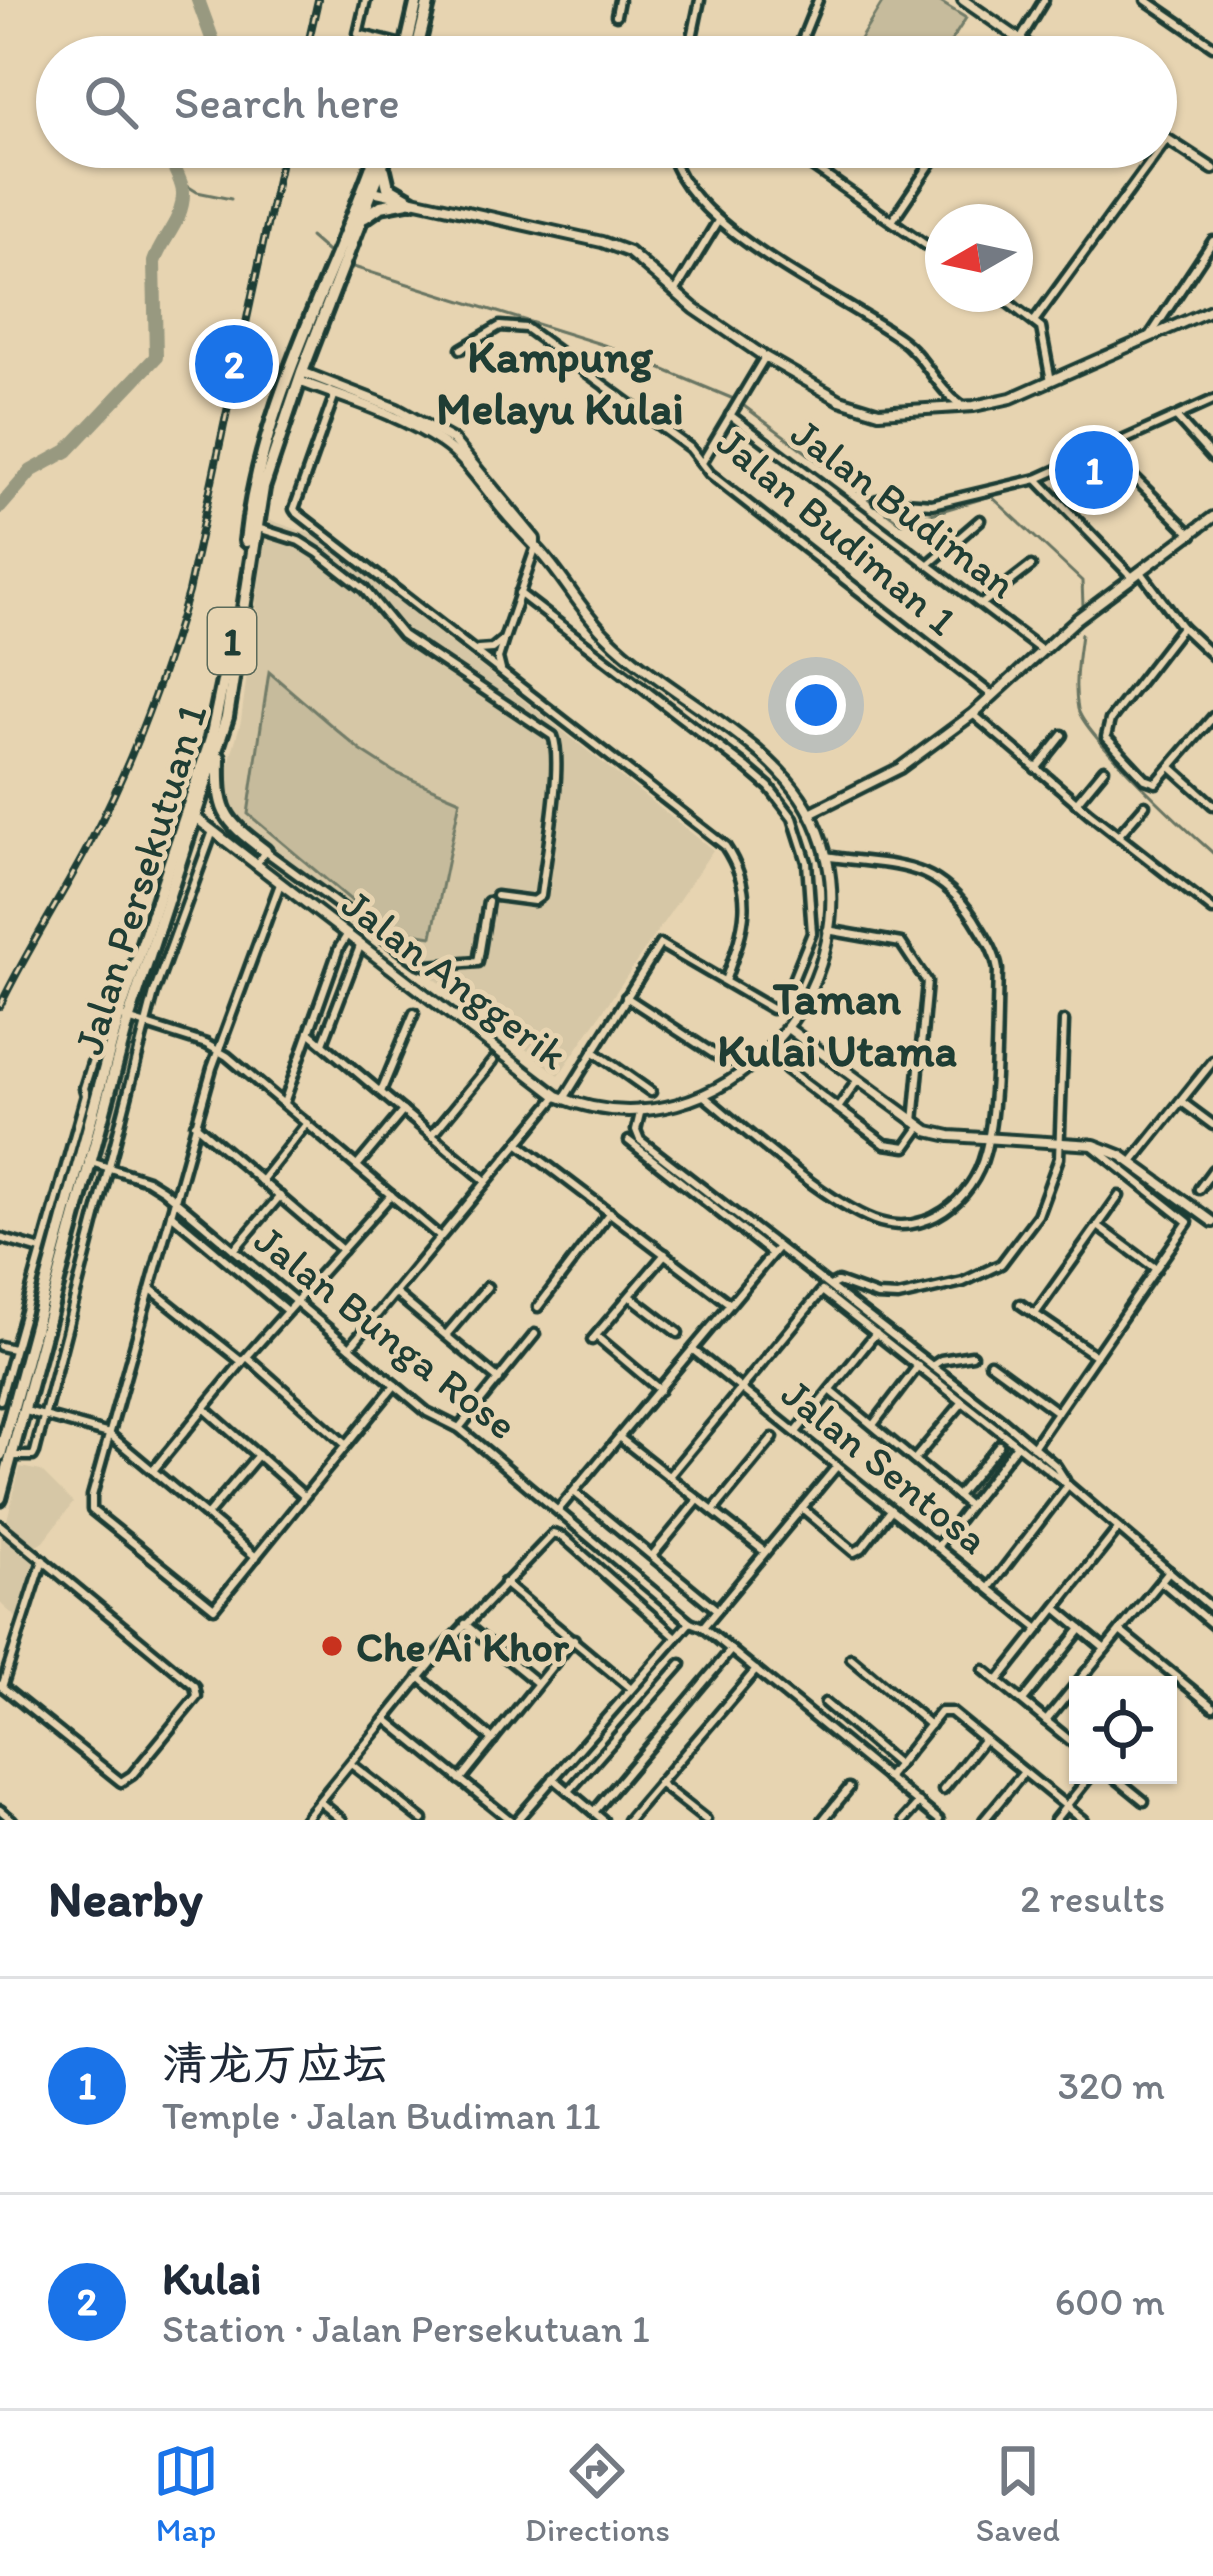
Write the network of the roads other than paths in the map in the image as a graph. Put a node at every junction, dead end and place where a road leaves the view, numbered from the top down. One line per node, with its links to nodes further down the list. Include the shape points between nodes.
1 (366, 0): 11 (street)
2 (417, 0): 12 (highway)
3 (429, 0): 13 (highway)
4 (619, 0): 10 (street)
5 (700, 0): 14 (street)
6 (818, 0): 15 (street)
7 (963, 0): 16 (street)
8 (1045, 0): 17 (street)
9 (1146, 0): 18 (street)
10 (616, 14)
11 (364, 36)
12 (413, 36)
13 (417, 36)
14 (693, 36)
15 (803, 36)
16 (1015, 36)
17 (1019, 36)
18 (1213, 46)
19 (1177, 146): 26 (street)
20 (378, 168): 27 (highway, Jalan Persekutuan 1 / 1)
21 (384, 168): 28 (highway, via 388,187)
22 (677, 168): 30 (street)
23 (815, 168): 31 (street)
24 (928, 168): 31 (street)
25 (1146, 168): 39 (street)
26 (1213, 169)
27 (369, 191): 28 (street); 29 (highway, Jalan Persekutuan 1 / 1); 34 (highway, Jalan Persekutuan 1 / 1)
28 (412, 201): 29 (highway); 36 (street, via 615,246)
29 (364, 218): 34 (highway, Jalan Persekutuan 1 / 1)
30 (718, 221): 36 (street); 45 (street, via 902,339)
31 (892, 221): 33 (street)
32 (1213, 241): 40 (street)
33 (925, 244)
34 (345, 251): 35 (highway, Jalan Persekutuan 1 / 1)
35 (338, 267): 43 (highway, Jalan Persekutuan 1 / 1); 104 (highway, Jalan Persekutuan 1 / 1, via 290,371 260,469 211,739)
36 (675, 292): 42 (street)
37 (1213, 309): 40 (street)
38 (1023, 312): 39 (street)
39 (1035, 320): 44 (street)
40 (1150, 336): 44 (street)
41 (461, 349): 55 (street, Jalan Budiman 1, via 500,326 526,328)
42 (765, 357): 49 (street, via 859,408); 50 (street)
43 (300, 377): 46 (street, Jalan Anggerik); 54 (street, Jalan Anggerik, via 397,409 444,433); 60 (highway, Jalan Persekutuan 1 / 1)
44 (1051, 381): 48 (street)
45 (940, 390): 48 (street); 49 (street)
46 (335, 394): 54 (street, Jalan Anggerik); 70 (street, via 294,509)
47 (1213, 400): 51 (street)
48 (963, 406): 49 (street)
49 (932, 409)
50 (733, 411): 55 (street); 63 (street, Jalan Budiman)
51 (1176, 417): 52 (street); 53 (street)
52 (1106, 449): 56 (street); 61 (street)
53 (1213, 458)
54 (467, 459): 62 (street, Jalan Anggerik)
55 (703, 464): 74 (street, Jalan Budiman 1)
56 (1037, 478): 57 (street, via 944,503); 65 (street)
57 (877, 500)
58 (1213, 517): 61 (street)
59 (980, 520): 63 (street)
60 (255, 527): 80 (highway, Jalan Persekutuan 1 / 1); 95 (street, via 318,554 364,589 402,635 553,736 541,896)
61 (1192, 535): 65 (street)
62 (536, 546): 66 (street); 87 (street, Jalan Anggerik, via 607,637 773,764)
63 (930, 563): 67 (street, Jalan Budiman)
64 (1031, 566): 67 (street)
65 (1137, 574): 68 (street); 71 (street)
66 (519, 593): 69 (street); 101 (street, via 748,769 793,818 806,853 812,933 787,998 777,1009)
67 (983, 603): 71 (street, Jalan Budiman)
68 (1182, 627): 72 (street); 81 (street, via 1106,730 1110,744 1152,783)
69 (504, 639): 70 (street, via 487,650); 73 (street)
70 (466, 645): 73 (street)
71 (1041, 650): 74 (street)
72 (1213, 656)
73 (503, 674): 101 (street, via 725,846 746,918)
74 (993, 696): 75 (street)
75 (973, 714): 82 (street); 87 (street, via 900,769)
76 (1213, 717): 77 (street)
77 (1204, 729): 79 (street); 81 (street)
78 (1063, 735): 82 (street)
79 (1213, 736)
80 (220, 741): 88 (highway, Jalan Persekutuan 1 / 1); 91 (highway, via 220,808)
81 (1172, 768): 86 (street)
82 (1036, 769): 84 (street)
83 (1104, 769): 84 (street)
84 (1076, 802): 90 (street)
85 (1145, 805): 90 (street)
86 (1213, 805)
87 (810, 813): 92 (street, Jalan Anggerik)
88 (196, 818): 89 (street, Jalan Anggerik); 104 (highway, Jalan Persekutuan 1 / 1)
89 (213, 831): 93 (street, Jalan Anggerik); 106 (street)
90 (1118, 836): 97 (street)
91 (266, 851): 93 (street); 96 (street, via 428,966 478,962)
92 (825, 856): 98 (street, Jalan Anggerik); 132 (street, via 928,872 959,897 992,948 998,970)
93 (256, 865): 94 (street, Jalan Anggerik)
94 (280, 884): 99 (street, Jalan Anggerik); 110 (street)
95 (496, 896)
96 (488, 902)
97 (1213, 910)
98 (827, 930): 107 (street, Jalan Anggerik); 129 (street, via 901,943 925,976)
99 (347, 935): 100 (street, Jalan Anggerik); 108 (street)
100 (360, 946): 109 (street); 120 (street, Jalan Anggerik)
101 (724, 982): 102 (street, via 660,944)
102 (626, 997): 111 (street); 114 (street)
103 (414, 1013): 117 (street)
104 (124, 1016): 106 (street); 121 (highway, Jalan Persekutuan 1 / 1); 121 (street, via 106,1019 85,1088)
105 (1064, 1021): 133 (street)
106 (148, 1026): 110 (street); 140 (street)
107 (789, 1029): 116 (street); 119 (street, Jalan Anggerik)
108 (309, 1032): 109 (street); 123 (street)
109 (323, 1043): 117 (street)
110 (217, 1050): 123 (street); 127 (street)
111 (593, 1051): 118 (street); 120 (street)
112 (493, 1061): 131 (street)
113 (1213, 1061): 122 (street)
114 (726, 1062)
115 (786, 1069): 124 (street)
116 (857, 1081): 124 (street); 129 (street)
117 (381, 1092): 126 (street)
118 (651, 1092)
119 (704, 1096): 125 (street, Jalan Anggerik); 132 (street, via 853,1209 886,1223 952,1207 972,1187)
120 (560, 1097): 125 (street, Jalan Anggerik); 135 (street)
121 (96, 1098): 137 (highway, Jalan Persekutuan 1 / 1); 155 (street)
122 (1181, 1102): 130 (street); 138 (street)
123 (284, 1103): 128 (street)
124 (838, 1108): 129 (street, via 896,1148 910,1144)
125 (641, 1109): 158 (street, via 640,1140)
126 (404, 1111): 131 (street); 139 (street)
127 (195, 1124): 142 (street); 148 (street)
128 (307, 1124): 139 (street); 142 (street)
129 (917, 1124): 132 (street)
130 (1213, 1125)
131 (432, 1136): 143 (street)
132 (989, 1138): 133 (street)
133 (1060, 1140): 136 (street); 162 (street, via 1038,1215 1001,1264 898,1297 838,1282)
134 (629, 1141): 158 (street)
135 (518, 1143): 143 (street); 149 (street)
136 (1090, 1144): 138 (street); 160 (street, via 1188,1222)
137 (85, 1160): 140 (street, Jalan Bunga Rose); 192 (highway, Jalan Persekutuan 1 / 1)
138 (1132, 1162): 151 (street)
139 (357, 1166): 145 (street)
140 (110, 1167): 148 (street, Jalan Bunga Rose, via 147,1180); 195 (street)
141 (1213, 1170): 144 (street)
142 (261, 1181): 146 (street)
143 (485, 1181): 153 (street)
144 (1199, 1189)
145 (391, 1195): 153 (street); 157 (street)
146 (280, 1196): 156 (street); 157 (street)
147 (1120, 1196): 152 (street)
148 (174, 1202): 150 (street); 156 (street, Jalan Bunga Rose)
149 (610, 1212): 159 (street); 169 (street)
150 (171, 1214): 163 (street); 170 (street)
151 (1213, 1222)
152 (1098, 1226): 160 (street); 171 (street)
153 (439, 1236): 164 (street)
154 (0, 1238): 155 (street)
155 (40, 1250): 178 (street)
156 (234, 1250): 166 (street, Jalan Bunga Rose)
157 (342, 1250): 166 (street)
158 (775, 1250): 162 (street); 167 (street)
159 (665, 1254): 165 (street); 167 (street)
160 (1156, 1270): 181 (street)
161 (487, 1287): 175 (street)
162 (826, 1289): 173 (street); 185 (street); 188 (street)
163 (152, 1290): 182 (street); 199 (street)
164 (395, 1293): 175 (street); 177 (street)
165 (630, 1295): 172 (street); 189 (street, via 594,1338)
166 (296, 1301): 170 (street); 177 (street, Jalan Bunga Rose)
167 (730, 1304): 179 (street)
168 (1020, 1304): 171 (street)
169 (538, 1307)
170 (287, 1312): 182 (street)
171 (1035, 1314): 181 (street)
172 (678, 1333)
173 (876, 1333): 184 (street); 190 (street)
174 (536, 1334): 186 (street)
175 (446, 1335): 186 (street)
176 (0, 1346): 178 (street)
177 (350, 1347): 187 (street, Jalan Bunga Rose)
178 (13, 1349): 192 (street)
179 (693, 1350): 188 (street, Jalan Sentosa); 189 (street)
180 (971, 1355): 185 (street)
181 (1096, 1356): 194 (street)
182 (244, 1359): 193 (street); 202 (street)
183 (989, 1363): 194 (street)
184 (918, 1366): 191 (street); 196 (street)
185 (932, 1366): 205 (street)
186 (500, 1380): 197 (street)
187 (395, 1384): 197 (street, Jalan Bunga Rose); 202 (street)
188 (741, 1388): 198 (street, Jalan Sentosa); 211 (street)
189 (660, 1390): 200 (street)
190 (830, 1390): 196 (street); 198 (street)
191 (963, 1402): 204 (street); 208 (street)
192 (11, 1405): 195 (street); 206 (highway, Jalan Persekutuan 1 / 1)
193 (204, 1408): 207 (street); 210 (street)
194 (1057, 1412): 205 (street)
195 (43, 1417): 199 (street); 206 (street, via 33,1456)
196 (872, 1425): 208 (street)
197 (459, 1428): 220 (street, Jalan Bunga Rose)
198 (796, 1432): 209 (street, Jalan Sentosa)
199 (110, 1434): 210 (street); 228 (street, via 91,1506 205,1605 214,1608)
200 (620, 1438): 211 (street); 213 (street)
201 (773, 1438): 222 (street)
202 (345, 1444): 214 (street)
203 (999, 1445): 215 (street)
204 (1017, 1445): 212 (street); 218 (street)
205 (1033, 1447): 212 (street)
206 (5, 1455): 216 (highway, Jalan Persekutuan 1 / 1)
207 (258, 1455): 214 (street); 223 (street)
208 (914, 1460): 215 (street)
209 (837, 1466): 219 (street); 221 (street, Jalan Sentosa)
210 (155, 1468): 223 (street)
211 (668, 1476): 217 (street)
212 (1068, 1485): 225 (street); 234 (street)
213 (574, 1492): 220 (street); 229 (street)
214 (304, 1496): 228 (street)
215 (957, 1496): 218 (street)
216 (0, 1498)
217 (698, 1500): 222 (street); 229 (street)
218 (969, 1506): 226 (street)
219 (802, 1508): 221 (street, via 854,1552); 227 (street)
220 (560, 1509): 238 (street, Jalan Bunga Rose)
221 (891, 1510): 226 (street, Jalan Sentosa)
222 (713, 1511): 227 (street)
223 (208, 1514): 228 (street)
224 (0, 1525): 230 (street)
225 (1119, 1528): 231 (street); 235 (street)
226 (937, 1546): 234 (street, Jalan Sentosa)
227 (765, 1552): 237 (street)
228 (256, 1556)
229 (652, 1556): 237 (street)
230 (43, 1560): 258 (street); 258 (street, via 197,1690 196,1701 121,1782)
231 (1169, 1571): 232 (street); 236 (street)
232 (1161, 1581): 240 (street); 244 (street)
233 (504, 1583): 239 (street); 245 (street, via 557,1534); 246 (street)
234 (988, 1588): 242 (street, Jalan Sentosa)
235 (1056, 1608): 242 (street); 243 (street)
236 (1213, 1609)
237 (717, 1610): 241 (street)
238 (690, 1622): 241 (street, Jalan Bunga Rose); 245 (street)
239 (465, 1624): 255 (street); 257 (street)
240 (1213, 1624)
241 (703, 1627): 248 (street, Jalan Bunga Rose)
242 (1039, 1629): 256 (street)
243 (1082, 1629): 247 (street); 260 (street)
244 (1120, 1631): 247 (street); 253 (street)
245 (675, 1636): 259 (street)
246 (574, 1639): 257 (street); 259 (street)
247 (1105, 1649): 264 (street)
248 (731, 1650): 251 (street, Jalan Bunga Rose); 286 (street)
249 (851, 1658): 265 (street)
250 (681, 1664): 280 (street)
251 (756, 1670): 273 (street, Jalan Bunga Rose); 275 (street)
252 (984, 1670): 256 (street)
253 (1170, 1672): 254 (street); 262 (street)
254 (1167, 1676)
255 (419, 1677): 263 (street); 268 (street)
256 (998, 1682): 260 (street)
257 (537, 1683): 268 (street)
258 (1, 1686)
259 (630, 1688): 272 (street)
260 (1022, 1701): 264 (street)
261 (825, 1703): 270 (street)
262 (1213, 1707)
263 (386, 1719): 269 (street); 274 (street)
264 (1046, 1720): 267 (street)
265 (930, 1725): 266 (street, via 951,1712); 270 (street)
266 (984, 1739): 271 (street); 279 (street)
267 (1069, 1739)
268 (493, 1740): 274 (street)
269 (351, 1764): 282 (street); 290 (street)
270 (898, 1765): 273 (street)
271 (1024, 1772): 284 (street); 298 (street)
272 (553, 1778): 280 (street); 291 (street)
273 (887, 1778): 283 (street, Jalan Bunga Rose)
274 (460, 1780): 291 (street)
275 (659, 1783): 293 (street); 294 (street)
276 (1084, 1784): 284 (street)
277 (1123, 1784): 281 (street)
278 (849, 1789): 295 (street)
279 (943, 1790)
280 (569, 1791): 286 (street)
281 (1144, 1801)
282 (320, 1802): 288 (street); 289 (street)
283 (919, 1803): 296 (street); 297 (street, Jalan Bunga Rose)
284 (1067, 1807): 299 (street); 300 (street)
285 (0, 1810): 287 (street)
286 (594, 1812): 292 (street)
287 (12, 1820)
288 (304, 1820)
289 (342, 1820)
290 (423, 1820)
291 (513, 1820)
292 (603, 1820)
293 (628, 1820)
294 (706, 1820)
295 (823, 1820)
296 (904, 1820)
297 (939, 1820)
298 (984, 1820)
299 (1055, 1820)
300 (1083, 1820)

